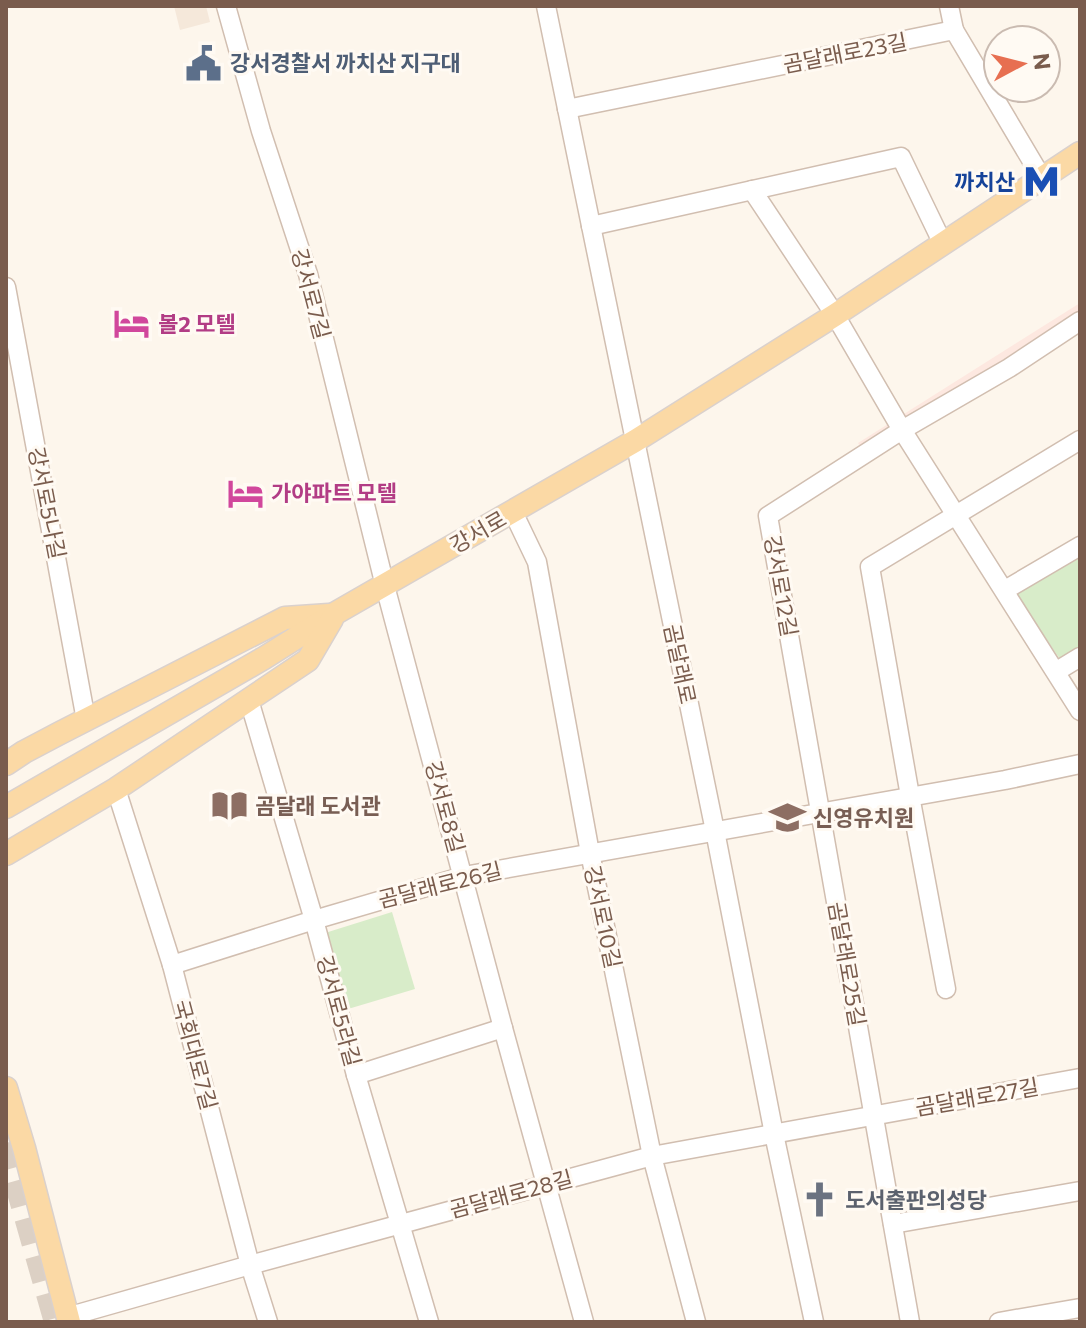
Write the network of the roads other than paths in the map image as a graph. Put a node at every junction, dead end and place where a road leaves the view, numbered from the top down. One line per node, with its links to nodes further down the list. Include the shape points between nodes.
1 (226, 6): 21 (street, 강서로7길, via 308,274)
2 (546, 6): 5 (street, 곰달래로)
3 (949, 6): 4 (street)
4 (954, 30): 5 (street, 곰달래로23길); 7 (street)
5 (567, 109): 9 (street, 곰달래로)
6 (1080, 153): 7 (main road, 강서로)
7 (1042, 178): 10 (main road, 강서로)
8 (752, 190): 9 (street); 10 (street, via 901,157); 12 (street)
9 (591, 226): 17 (street, 곰달래로)
10 (943, 244): 12 (main road, 강서로)
11 (6, 287): 14 (street, 강서로5나길)
12 (835, 315): 15 (street); 17 (main road, 강서로)
13 (1080, 321): 15 (street, 강서로12길)
14 (10, 326): 28 (street, 강서로5나길)
15 (902, 430): 19 (street); 34 (street, 강서로12길, via 768,516)
16 (1080, 440): 19 (street)
17 (635, 441): 18 (main road, 강서로); 35 (street, 곰달래로)
18 (513, 512): 21 (main road, 강서로); 36 (street, 강서로10길, via 537,562)
19 (957, 514): 22 (street); 32 (street, via 870,567)
20 (1080, 546): 22 (street)
21 (385, 586): 23 (main road, 강서로); 38 (street, 강서로8길)
22 (1005, 590): 25 (street)
23 (334, 614): 26 (main road, via 308,660); 28 (main road, via 285,618); 33 (main road, 강서로)
24 (1080, 657): 25 (street)
25 (1057, 671): 27 (street)
26 (249, 700): 31 (main road); 39 (street, 강서로5라길)
27 (1080, 711)
28 (86, 720): 29 (main road)
29 (12, 756)
30 (1080, 764): 32 (street)
31 (116, 789): 37 (main road); 40 (street, 국회대로7길)
32 (910, 796): 34 (street); 41 (street)
33 (6, 807)
34 (820, 812): 35 (street); 46 (street, 곰달래로25길)
35 (715, 831): 36 (street, 곰달래로26길); 47 (street, 곰달래로)
36 (590, 853): 38 (street, 곰달래로26길); 48 (street, 강서로10길)
37 (6, 854)
38 (464, 876): 39 (street, 곰달래로26길); 42 (street, 강서로8길)
39 (314, 920): 40 (street, 곰달래로26길); 43 (street, 강서로5라길)
40 (172, 965): 53 (street, 국회대로7길)
41 (946, 989)
42 (503, 1028): 43 (street); 49 (street, 강서로8길)
43 (356, 1075): 51 (street, 강서로5라길)
44 (1080, 1078): 46 (street, 곰달래로27길)
45 (6, 1088): 55 (main road)
46 (873, 1116): 47 (street, 곰달래로27길); 52 (street)
47 (774, 1134): 48 (street, 곰달래로28길); 60 (street, 곰달래로)
48 (652, 1156): 49 (street, 곰달래로28길); 59 (street, 강서로10길)
49 (547, 1185): 51 (street, 곰달래로28길); 58 (street, 강서로8길)
50 (1080, 1191): 52 (street)
51 (401, 1224): 53 (street, 곰달래로28길); 57 (street, 강서로5라길)
52 (893, 1224): 61 (street)
53 (250, 1265): 55 (street, 곰달래로28길); 56 (street, 국회대로7길)
54 (1080, 1308): 62 (street)
55 (68, 1319)
56 (268, 1322)
57 (429, 1322)
58 (584, 1322)
59 (696, 1322)
60 (814, 1322)
61 (910, 1322)
62 (999, 1322)

